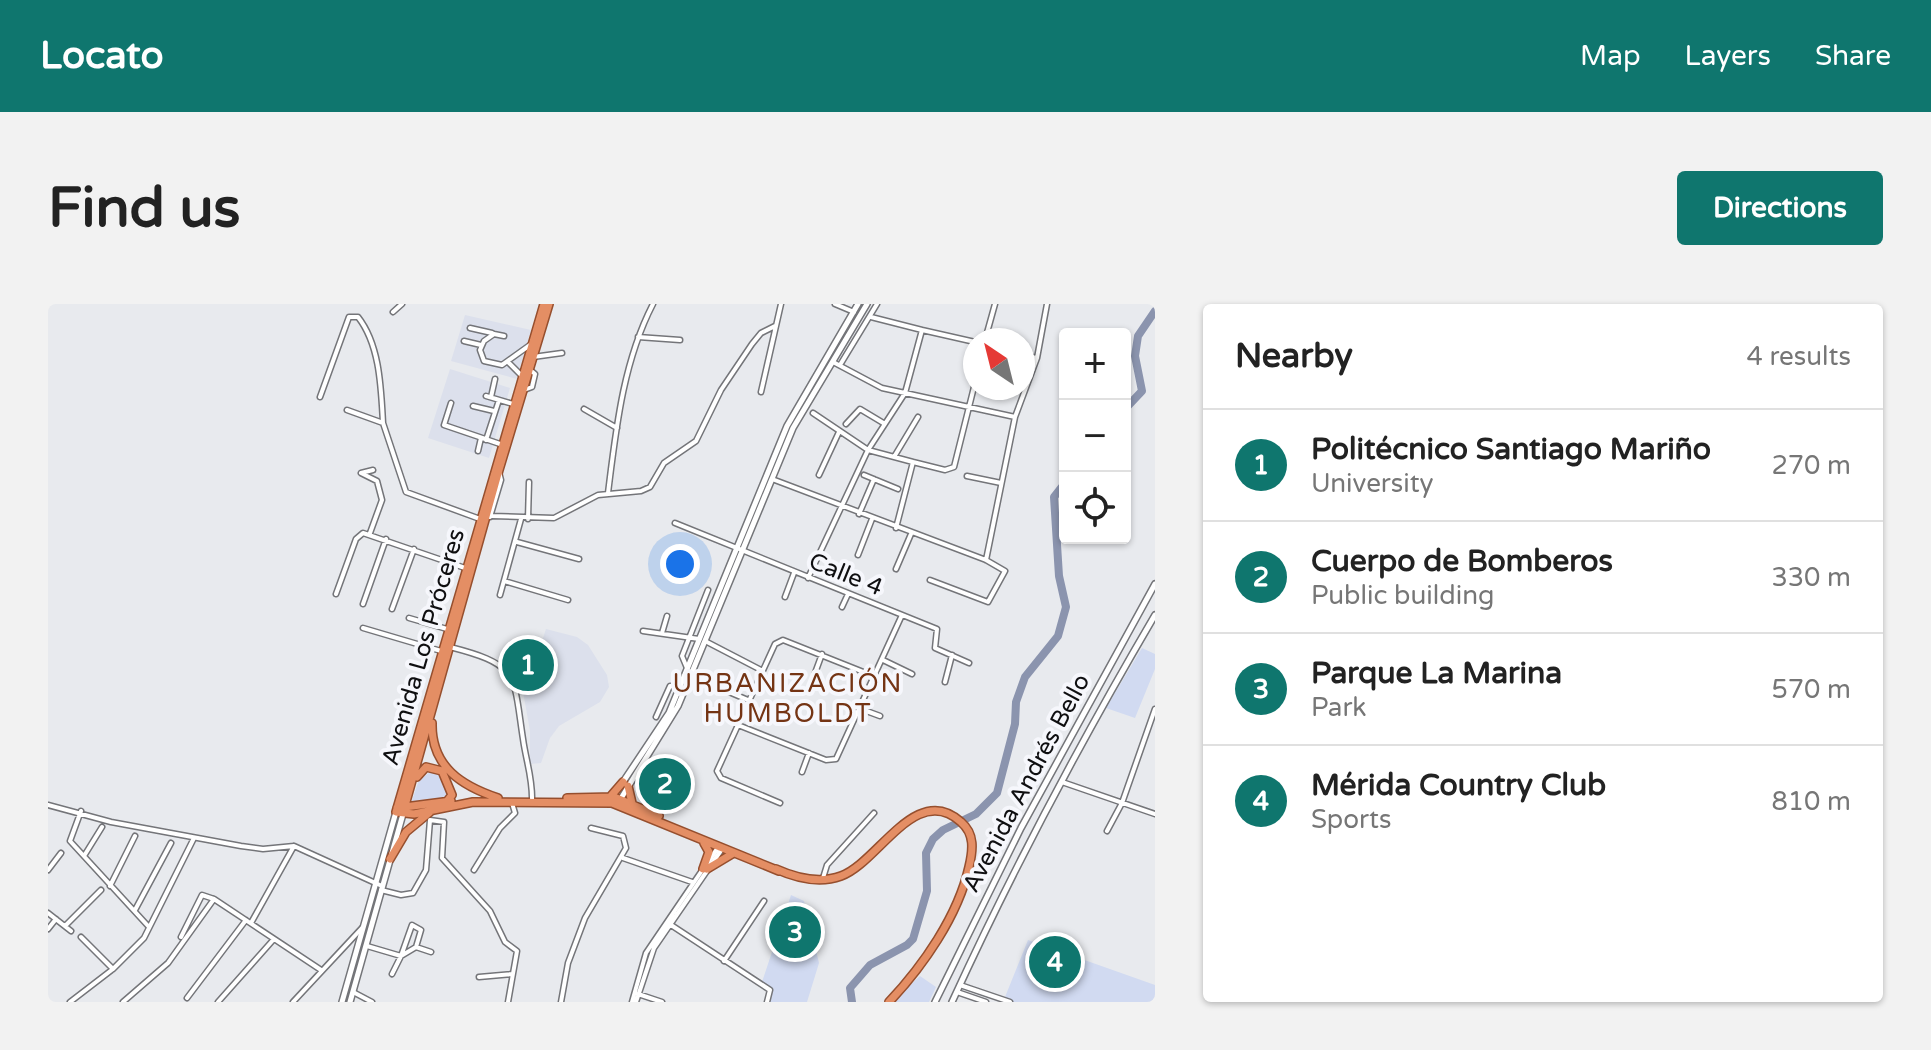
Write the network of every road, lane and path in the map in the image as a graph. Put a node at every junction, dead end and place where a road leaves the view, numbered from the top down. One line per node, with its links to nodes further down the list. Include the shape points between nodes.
1 (402, 304): 11 (street)
2 (546, 304): 24 (highway, Avenida Los Próceres); 28 (highway, Avenida Los Próceres)
3 (653, 304): 20 (street)
4 (781, 304): 14 (street)
5 (835, 304): 12 (street)
6 (858, 304): 12 (street)
7 (867, 304): 30 (street)
8 (877, 304): 13 (street)
9 (995, 304): 16 (street)
10 (1047, 304): 29 (street)
11 (393, 312)
12 (854, 312): 85 (street, via 795,410)
13 (871, 317): 17 (street); 32 (street)
14 (775, 326): 36 (street); 71 (street, via 752,344 721,390 701,435 664,463 650,487)
15 (470, 328): 18 (street)
16 (988, 328)
17 (922, 330): 21 (street); 37 (street)
18 (494, 334): 19 (street); 25 (street)
19 (504, 336)
20 (638, 337): 22 (street); 54 (street)
21 (963, 339)
22 (680, 340)
23 (464, 341): 25 (street)
24 (532, 343): 27 (street); 34 (highway, Avenida Los Próceres)
25 (481, 345): 31 (street, via 484,361)
26 (562, 353): 28 (street)
27 (520, 354): 31 (street); 33 (street)
28 (533, 357): 74 (highway, Avenida Los Próceres)
29 (1037, 358): 50 (street)
30 (831, 361): 32 (street); 66 (street)
31 (508, 362): 33 (street)
32 (840, 365): 37 (street, via 866,382)
33 (516, 366): 34 (street)
34 (521, 375): 42 (highway, Avenida Los Próceres)
35 (495, 379): 39 (street, via 488,397)
36 (761, 392)
37 (905, 393): 44 (street); 53 (street)
38 (320, 397): 51 (street, via 349,317 358,317 375,355)
39 (499, 400): 42 (street); 47 (street)
40 (971, 400): 44 (street)
41 (451, 403): 56 (street, via 444,425)
42 (513, 404): 57 (highway, Avenida Los Próceres)
43 (473, 406): 47 (street)
44 (970, 406): 50 (street); 61 (street, via 954,467 945,470)
45 (584, 409): 54 (street)
46 (347, 410): 51 (street)
47 (494, 411): 56 (street)
48 (813, 413): 55 (street)
49 (918, 417): 60 (street)
50 (1015, 417): 69 (street)
51 (383, 423): 74 (street, via 406,492)
52 (846, 424): 53 (street, via 860,409)
53 (885, 424): 58 (street)
54 (617, 428): 71 (street)
55 (839, 432): 58 (street); 63 (street)
56 (483, 439): 57 (street); 59 (street)
57 (500, 444): 74 (highway, Avenida Los Próceres)
58 (868, 450): 60 (street); 72 (street)
59 (478, 451)
60 (894, 457): 61 (street)
61 (913, 462): 79 (street)
62 (373, 470): 80 (street, via 361,473 377,481 382,500)
63 (819, 475)
64 (864, 475): 67 (street)
65 (967, 476): 69 (street)
66 (770, 478): 72 (street); 85 (street)
67 (874, 479): 70 (street); 73 (street)
68 (529, 482): 76 (street)
69 (1001, 483): 88 (street)
70 (898, 489)
71 (608, 493): 76 (street, via 554,518)
72 (840, 507): 73 (street); 92 (street)
73 (859, 514): 77 (street)
74 (486, 519): 75 (street); 89 (highway, Avenida Los Próceres); 118 (highway, Avenida Los Próceres)
75 (521, 519): 76 (street); 83 (street)
76 (528, 519)
77 (872, 519): 79 (street); 86 (street)
78 (675, 523): 85 (street, Calle 4)
79 (896, 528): 81 (street)
80 (370, 533): 82 (street); 97 (street, via 356,539)
81 (911, 534): 88 (street); 90 (street)
82 (386, 539): 84 (street); 102 (street)
83 (517, 542): 87 (street); 94 (street)
84 (414, 549): 89 (street); 106 (street)
85 (738, 550): 91 (street, Calle 4); 105 (street); 117 (street)
86 (858, 555)
87 (579, 559)
88 (986, 560): 93 (street, via 1005,571 990,601)
89 (465, 568): 112 (highway, Avenida Los Próceres)
90 (896, 569)
91 (794, 573): 92 (street, Calle 4); 100 (street)
92 (808, 578): 98 (street, Calle 4)
93 (930, 580)
94 (504, 581): 99 (street); 101 (street)
95 (1155, 584): 226 (street, Avenida Andrés Bello, via 1021,828)
96 (708, 590): 103 (street)
97 (336, 594)
98 (848, 594): 104 (street); 107 (street, Calle 4)
99 (500, 595)
100 (785, 597)
101 (568, 600)
102 (363, 604)
103 (701, 607): 105 (street); 115 (street)
104 (842, 607)
105 (711, 608): 116 (street)
106 (392, 609)
107 (902, 615): 121 (street, Calle 4, via 937,629 935,648); 122 (street)
108 (1155, 615): 141 (street, Avenida Andrés Bello)
109 (667, 616): 114 (street)
110 (409, 618): 112 (street)
111 (363, 628): 119 (street)
112 (447, 629): 119 (highway, Avenida Los Próceres)
113 (643, 631): 114 (street)
114 (662, 633): 115 (street)
115 (689, 637): 116 (street); 124 (street, via 682,656)
116 (699, 639): 124 (street)
117 (707, 642): 125 (street); 142 (street, via 671,721)
118 (450, 647): 135 (highway, Avenida Los Próceres); 147 (street, via 493,659 512,680)
119 (441, 651): 154 (highway, Avenida Los Próceres)
120 (822, 654): 125 (street, via 780,641); 126 (street); 128 (street)
121 (952, 655): 123 (street); 129 (street)
122 (883, 660): 127 (street); 128 (street)
123 (969, 663)
124 (687, 668): 130 (street)
125 (761, 670): 132 (street)
126 (815, 673)
127 (912, 674)
128 (876, 677): 133 (street)
129 (945, 682)
130 (679, 686): 137 (street, via 670,686); 142 (street)
131 (729, 692): 132 (street)
132 (748, 700): 138 (street)
133 (861, 709): 136 (street); 139 (street, via 836,759)
134 (1155, 709): 150 (street)
135 (432, 713): 143 (highway, Avenida Los Próceres); 144 (highway, via 441,762 467,787)
136 (880, 716)
137 (656, 717)
138 (738, 725): 139 (street); 149 (street, via 717,771 721,778)
139 (809, 753): 140 (street)
140 (802, 772)
141 (1062, 782): 150 (street); 207 (street, Avenida Andrés Bello)
142 (625, 784): 145 (highway); 151 (highway)
143 (412, 785): 146 (highway, via 426,767 436,768 448,780 452,795); 154 (highway, Avenida Los Próceres)
144 (498, 798): 146 (highway); 147 (highway)
145 (615, 800): 147 (highway); 151 (highway); 164 (highway)
146 (447, 801): 154 (highway)
147 (532, 801): 148 (highway)
148 (512, 803): 153 (highway); 175 (street, via 515,813)
149 (780, 803)
150 (1122, 803): 157 (street); 161 (street)
151 (633, 804): 167 (highway)
152 (48, 805): 155 (street)
153 (439, 807): 154 (highway); 158 (highway)
154 (400, 810): 172 (street, Avenida Los Próceres); 180 (street, Avenida Los Próceres)
155 (81, 811): 163 (street); 170 (street, via 69,837)
156 (874, 813): 177 (street, via 827,865)
157 (1155, 814)
158 (428, 818): 172 (highway, via 399,840); 180 (street, via 426,870 413,893 401,895); 205 (street, via 446,826 442,858 490,911 505,942 517,951)
159 (102, 827): 170 (street)
160 (591, 828): 171 (street, via 623,836)
161 (1107, 831)
162 (135, 836): 179 (street)
163 (194, 837): 166 (street, via 263,849); 191 (street)
164 (700, 839): 167 (highway); 173 (highway, via 709,852)
165 (171, 843): 184 (street)
166 (294, 846): 180 (street); 187 (street)
167 (721, 846): 169 (highway); 173 (street); 176 (highway)
168 (61, 853): 174 (street)
169 (734, 854): 173 (highway); 176 (highway)
170 (84, 856): 179 (street)
171 (623, 858): 178 (street); 221 (street, via 585,918)
172 (390, 859): 180 (street, Avenida Los Próceres)
173 (705, 869): 178 (street); 188 (street)
174 (48, 870)
175 (474, 870)
176 (779, 871): 177 (highway)
177 (822, 880): 225 (highway, via 857,868 915,817 944,811 967,827 972,843 966,880 919,968)
178 (693, 882): 188 (street)
179 (110, 886): 184 (street)
180 (379, 887): 190 (street, Avenida Los Próceres); 197 (street, Avenida Los Próceres)
181 (101, 890): 189 (street)
182 (214, 899): 187 (street); 195 (street, via 200,896); 214 (street, via 168,963)
183 (764, 901): 201 (street)
184 (135, 910): 191 (street)
185 (48, 913): 186 (street)
186 (56, 919): 189 (street); 192 (street)
187 (249, 922): 196 (street); 212 (street)
188 (668, 922): 201 (street); 210 (street)
189 (65, 926): 193 (street)
190 (364, 926): 203 (street); 217 (street, Avenida Los Próceres)
191 (150, 928): 202 (street)
192 (48, 929)
193 (71, 931)
194 (81, 937): 202 (street)
195 (181, 937)
196 (274, 939): 203 (street); 215 (street)
197 (367, 946): 200 (street); 208 (street, Avenida Los Próceres)
198 (416, 947): 199 (street); 200 (street); 200 (street, via 421,930 412,925)
199 (431, 952)
200 (401, 956): 204 (street)
201 (724, 961): 224 (street, via 770,993)
202 (113, 969): 213 (street)
203 (321, 970): 216 (street)
204 (392, 974)
205 (512, 974): 206 (street); 220 (street)
206 (479, 977)
207 (960, 985): 209 (street, Avenida Andrés Bello); 211 (street)
208 (353, 992): 218 (street, Avenida Los Próceres); 219 (street)
209 (957, 992): 227 (street, Avenida Andrés Bello); 228 (street)
210 (636, 993): 222 (street); 223 (street)
211 (990, 995): 228 (street); 229 (street)
212 (187, 998)
213 (70, 1002)
214 (123, 1002)
215 (218, 1002)
216 (293, 1002)
217 (342, 1002)
218 (350, 1002)
219 (372, 1002)
220 (508, 1002)
221 (561, 1002)
222 (634, 1002)
223 (662, 1002)
224 (767, 1002)
225 (889, 1002)
226 (935, 1002)
227 (952, 1002)
228 (987, 1002)
229 (1010, 1002)

